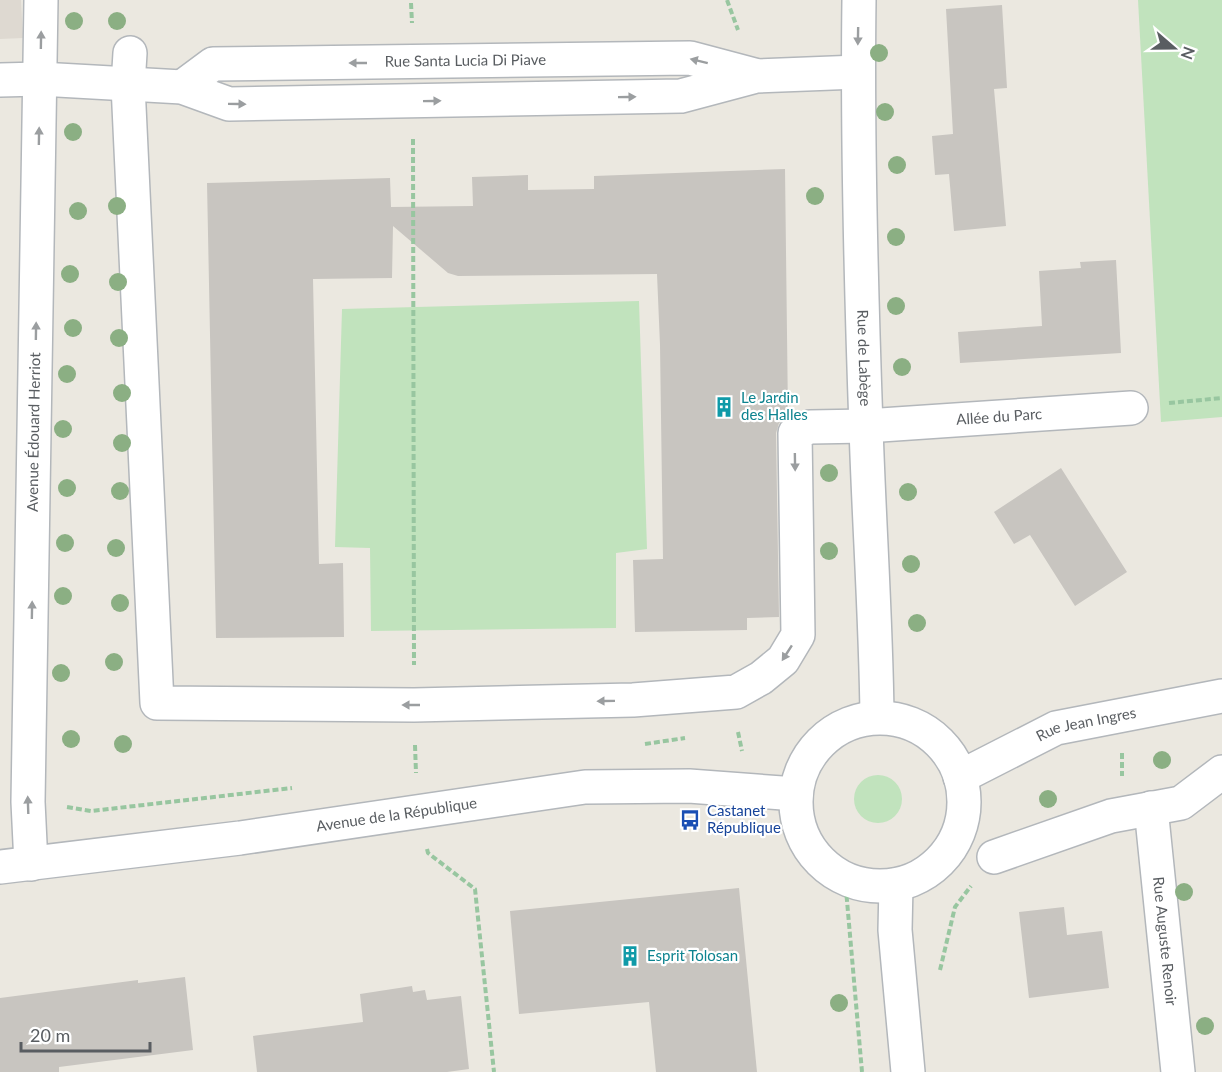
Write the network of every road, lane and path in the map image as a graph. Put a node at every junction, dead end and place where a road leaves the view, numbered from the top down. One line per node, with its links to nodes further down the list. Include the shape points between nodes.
1 (41, 0): 6 (street, Avenue Édouard Herriot, one-way to 1)
2 (859, 0): 4 (street, Rue de Labège, one-way to 4)
3 (129, 69): 6 (street, Rue Santa Lucia Di Piave); 8 (street, Rue Santa Lucia Di Piave); 14 (street, one-way to 3, via 157,703)
4 (858, 72): 5 (street, Rue Santa Lucia Di Piave); 12 (street, Rue de Labège)
5 (756, 76): 8 (street, Rue Santa Lucia Di Piave, one-way to 8, via 690,58 213,64); 9 (street, Rue Santa Lucia Di Piave, one-way to 5, via 681,96)
6 (40, 79): 7 (street, Rue Santa Lucia Di Piave); 22 (street, Avenue Édouard Herriot, one-way to 6, via 28,802)
7 (0, 80)
8 (182, 87): 9 (street, Rue Santa Lucia Di Piave, one-way to 9, via 229,104)
9 (413, 101): 14 (path)
10 (1222, 398): 11 (path)
11 (1131, 408): 12 (street, Allée du Parc)
12 (866, 426): 14 (street, Allée du Parc, one-way to 14, via 810,427 795,433 798,635 783,660 761,678 736,692 633,700); 15 (street, Rue de Labège)
13 (1222, 696): 17 (street, Rue Jean Ingres, via 1056,728)
14 (414, 705): 20 (path)
15 (877, 717): 17 (street, via 919,727 937,740 951,756); 18 (street, via 847,724 822,741 804,765)
16 (1222, 772): 19 (street, via 1181,803)
17 (960, 777): 24 (street, via 964,805 958,832 943,856 922,875)
18 (796, 794): 20 (street, Avenue de la République, via 689,786 585,787); 23 (street, via 797,820 807,844 823,864)
19 (1151, 808): 21 (street, via 1111,816); 29 (street, Rue Auguste Renoir)
20 (420, 810): 22 (street, Avenue de la République, via 240,838); 26 (path, via 428,854 475,889)
21 (993, 857): 25 (path, via 955,907)
22 (16, 866)
23 (845, 878): 24 (street, via 870,886); 27 (path)
24 (896, 885): 28 (street, via 895,930)
25 (939, 975)
26 (494, 1072)
27 (862, 1072)
28 (908, 1072)
29 (1178, 1072)

